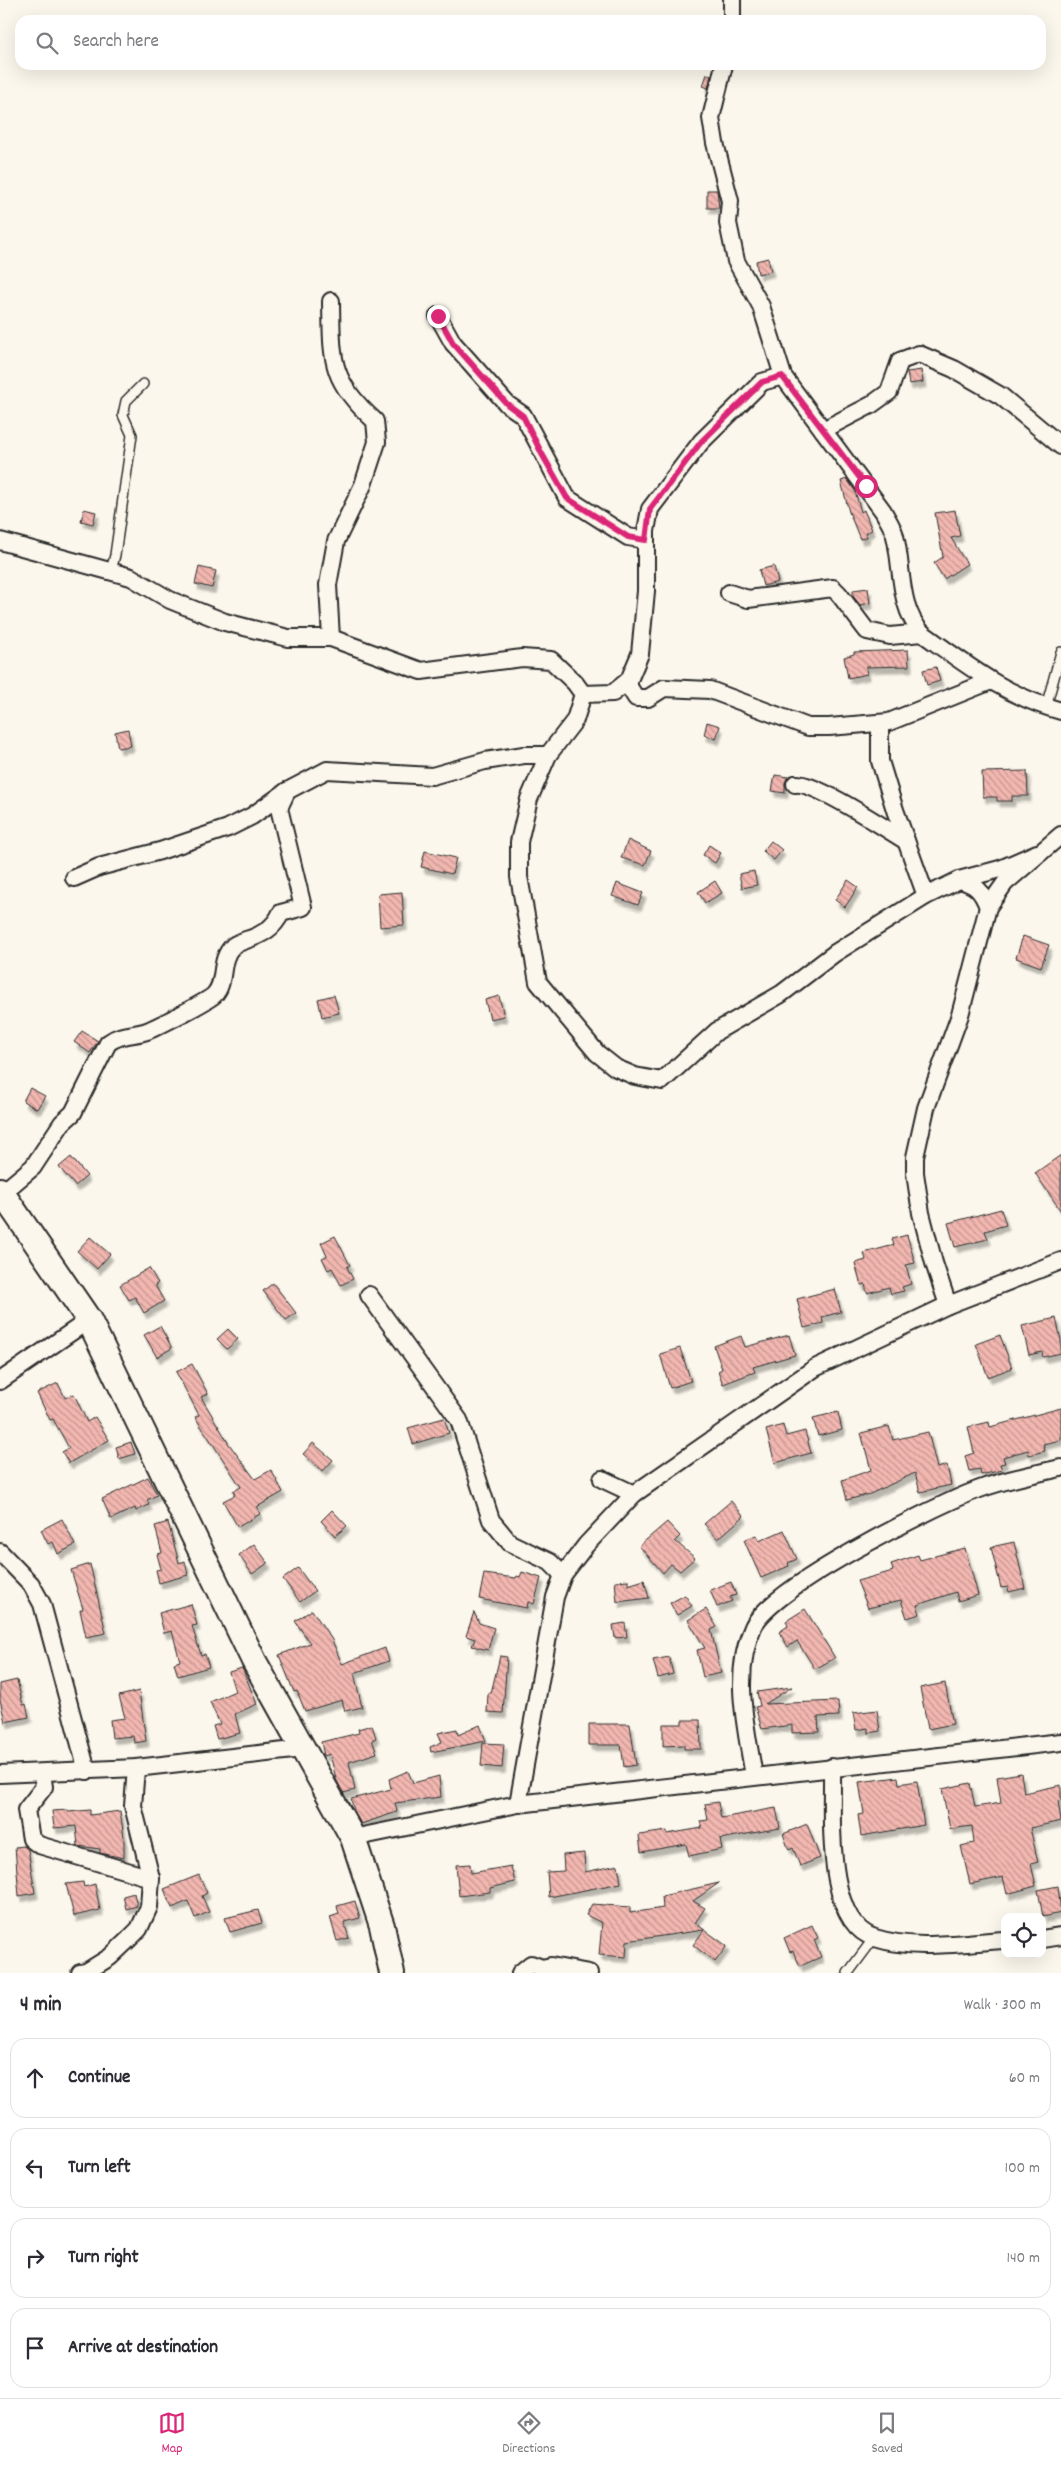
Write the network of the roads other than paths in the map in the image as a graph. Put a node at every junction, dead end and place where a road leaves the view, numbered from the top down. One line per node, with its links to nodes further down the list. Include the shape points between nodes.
1 (732, 0): 2 (street)
2 (732, 15)
3 (723, 70): 6 (street, via 711,118 730,201 728,223 736,261 761,306)
4 (331, 301): 15 (street, via 332,354 346,393 375,421 377,442 362,485 336,541 328,585)
5 (438, 316): 10 (street, via 453,343 507,404 523,416 567,498 628,537)
6 (782, 376): 8 (street); 10 (street, via 762,382 701,442 650,509)
7 (143, 384): 12 (lane, via 126,401 123,415 132,435)
8 (823, 430): 9 (street, via 889,392 900,361 919,354 954,369 1001,396); 14 (street, via 883,510 894,534 905,603 913,623)
9 (1061, 446)
10 (646, 540): 17 (street, via 646,591 640,654)
11 (0, 541): 12 (street)
12 (111, 572): 15 (street, via 131,577 170,600 225,622 288,638)
13 (729, 593): 14 (street, via 748,599 833,588 867,631 890,636)
14 (922, 633): 18 (street)
15 (331, 638): 19 (street, via 421,671 522,658 551,660)
16 (1061, 652): 20 (lane)
17 (629, 680): 19 (street, via 612,693); 21 (street, via 629,687 636,698 648,698 664,688 710,690 808,727)
18 (991, 681): 20 (street, via 1033,704); 21 (street, via 890,722)
19 (583, 694): 22 (street, via 575,720)
20 (1054, 709)
21 (880, 723): 26 (street, via 880,761)
22 (548, 755): 24 (street, via 485,761 432,776 327,770); 30 (street, via 529,799 519,842 519,878 538,982 597,1053 616,1068 635,1076 662,1081 717,1031 781,994 835,953)
23 (795, 784): 26 (street, via 802,783 832,798)
24 (287, 791): 28 (street, via 252,816 228,828 99,867); 32 (street, via 279,808 303,906 281,914 277,923 260,936 234,944 224,957 221,980 215,994 147,1031 117,1036 108,1043 73,1113 62,1123 33,1167)
25 (1061, 835): 27 (street)
26 (906, 841): 30 (street)
27 (1037, 853): 29 (street, via 1000,870); 31 (street, via 1005,883)
28 (74, 878)
29 (959, 880): 30 (street); 31 (street, via 971,883 983,893)
30 (926, 896)
31 (988, 907): 35 (street, via 960,1016 926,1108 915,1156 921,1213)
32 (1, 1192): 36 (street)
33 (1061, 1261): 35 (street)
34 (369, 1295): 42 (street, via 459,1420 491,1520 510,1543 550,1562)
35 (948, 1305): 40 (street, via 815,1368)
36 (89, 1320): 37 (street); 44 (street, via 254,1661)
37 (0, 1380)
38 (1061, 1468): 50 (street, via 969,1494 876,1538 790,1589 772,1604 754,1626 743,1661 743,1701)
39 (602, 1480): 40 (street)
40 (634, 1494): 42 (street)
41 (0, 1552): 47 (street, via 31,1584 42,1604)
42 (563, 1575): 51 (street, via 553,1605)
43 (1061, 1742): 45 (street)
44 (302, 1749): 46 (street); 52 (street)
45 (832, 1767): 50 (street); 55 (street, via 835,1869 840,1898 853,1923)
46 (136, 1768): 47 (street); 53 (street, via 134,1806)
47 (87, 1770): 48 (street)
48 (42, 1773): 49 (street); 53 (street, via 44,1787 26,1810 31,1839 39,1845)
49 (0, 1774)
50 (754, 1776): 51 (street)
51 (518, 1804): 52 (street)
52 (353, 1838): 59 (street, via 382,1926)
53 (150, 1878): 58 (street, via 149,1907 140,1930 110,1957)
54 (1061, 1936): 56 (street)
55 (874, 1938): 57 (street, via 911,1945); 62 (lane)
56 (1046, 1938)
57 (1001, 1940)
58 (80, 1973)
59 (392, 1973)
60 (520, 1973): 61 (street, via 531,1964)
61 (589, 1973)
62 (848, 1973)

